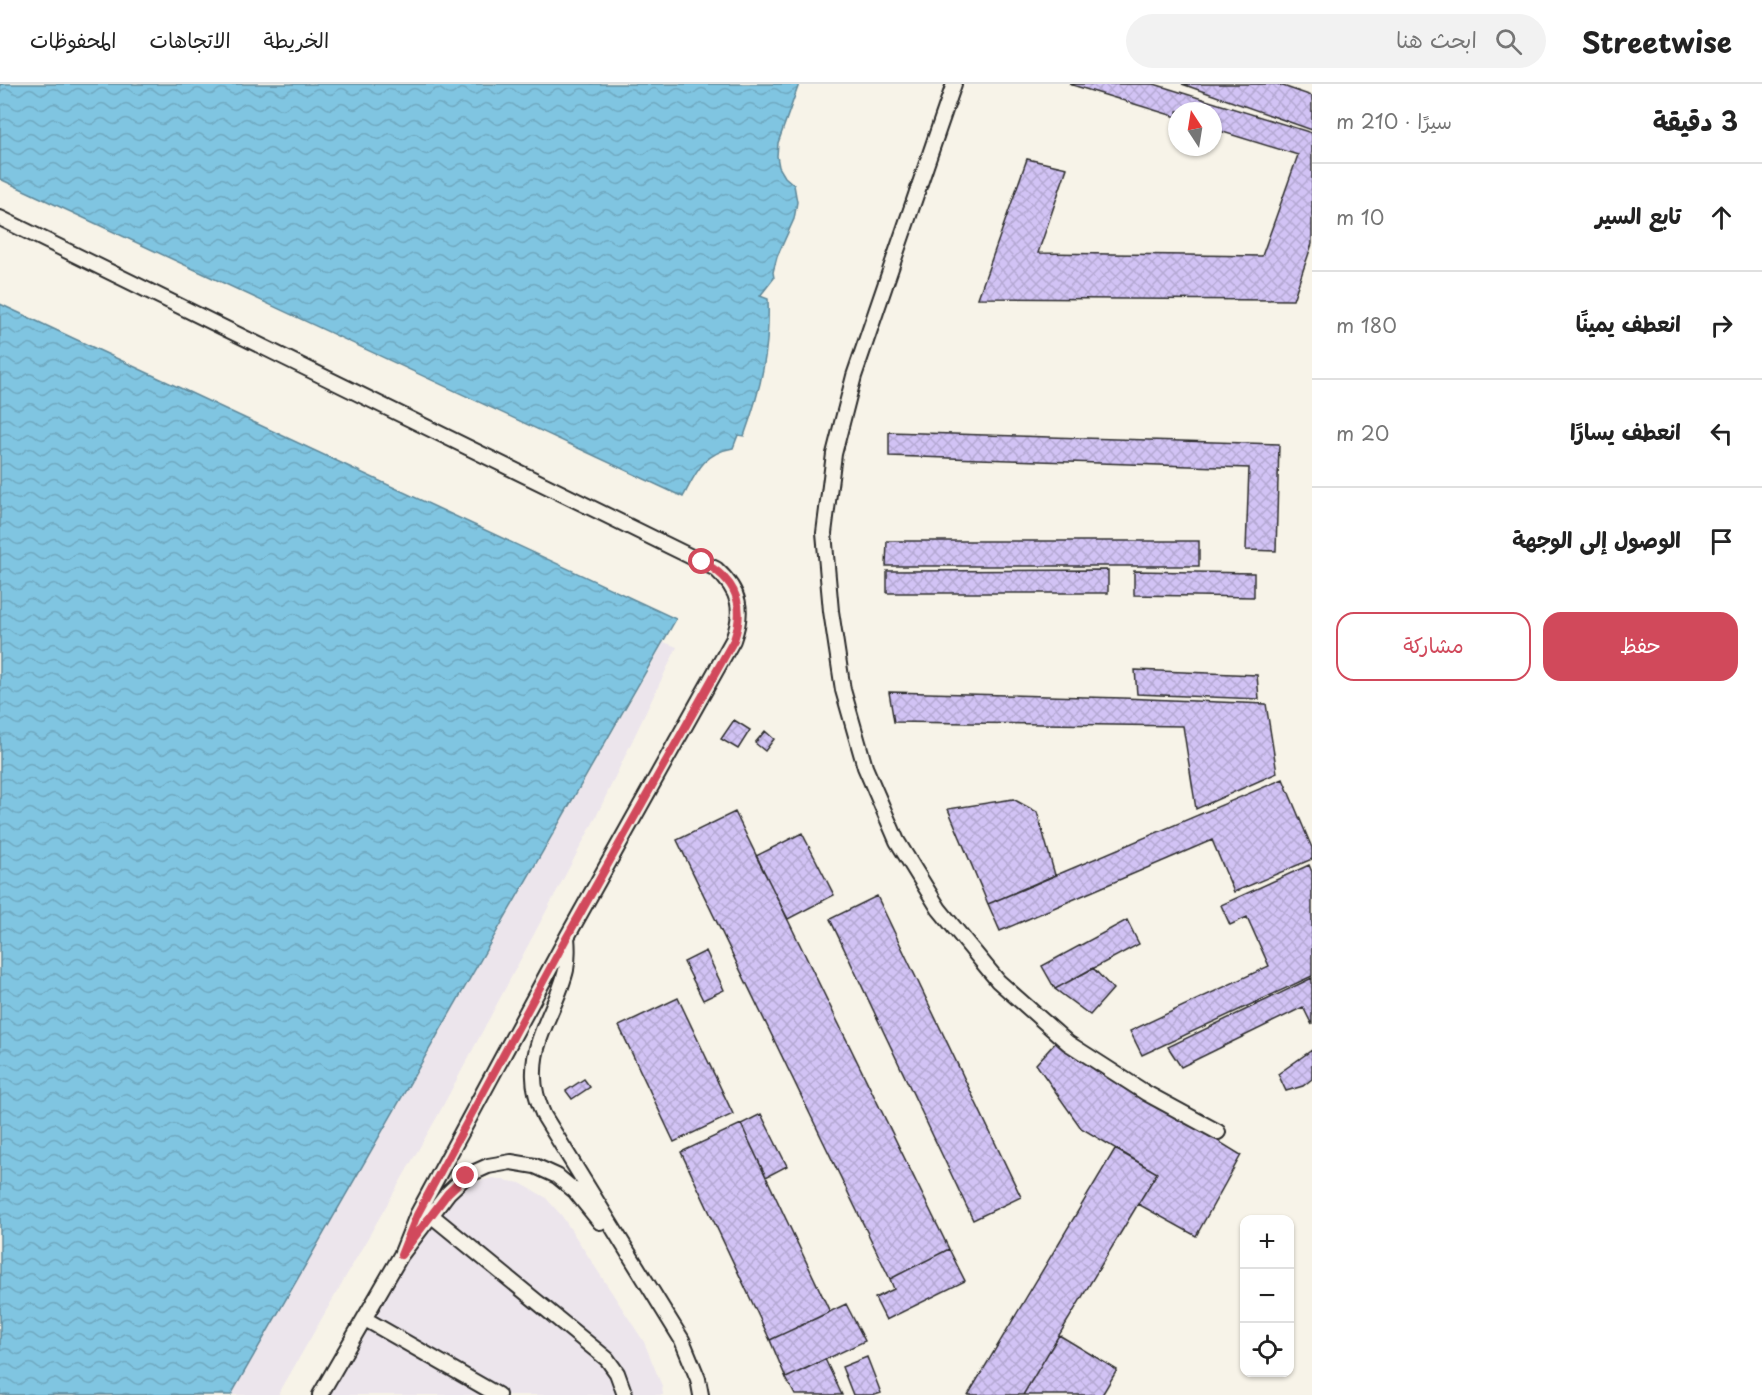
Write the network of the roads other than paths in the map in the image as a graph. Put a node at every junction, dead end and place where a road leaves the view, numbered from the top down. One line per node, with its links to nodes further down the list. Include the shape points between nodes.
1 (954, 84): 4 (lane, via 854,376 834,454 824,533 843,690 865,767 897,841 939,909 998,981 1068,1043 1146,1093)
2 (0, 218): 3 (lane, via 702,562 728,580 740,609 734,640)
3 (567, 937): 6 (lane, via 417,1215); 7 (lane, via 566,971 536,1049 536,1095 544,1116)
4 (1218, 1131)
5 (431, 1215): 6 (lane); 7 (lane, via 466,1176 488,1166 511,1162 535,1166 557,1176 575,1191); 11 (lane, via 608,1359)
6 (401, 1255): 8 (lane)
7 (631, 1258): 12 (lane, via 682,1340)
8 (365, 1318): 9 (lane); 10 (lane)
9 (320, 1395)
10 (498, 1395)
11 (625, 1395)
12 (701, 1395)

